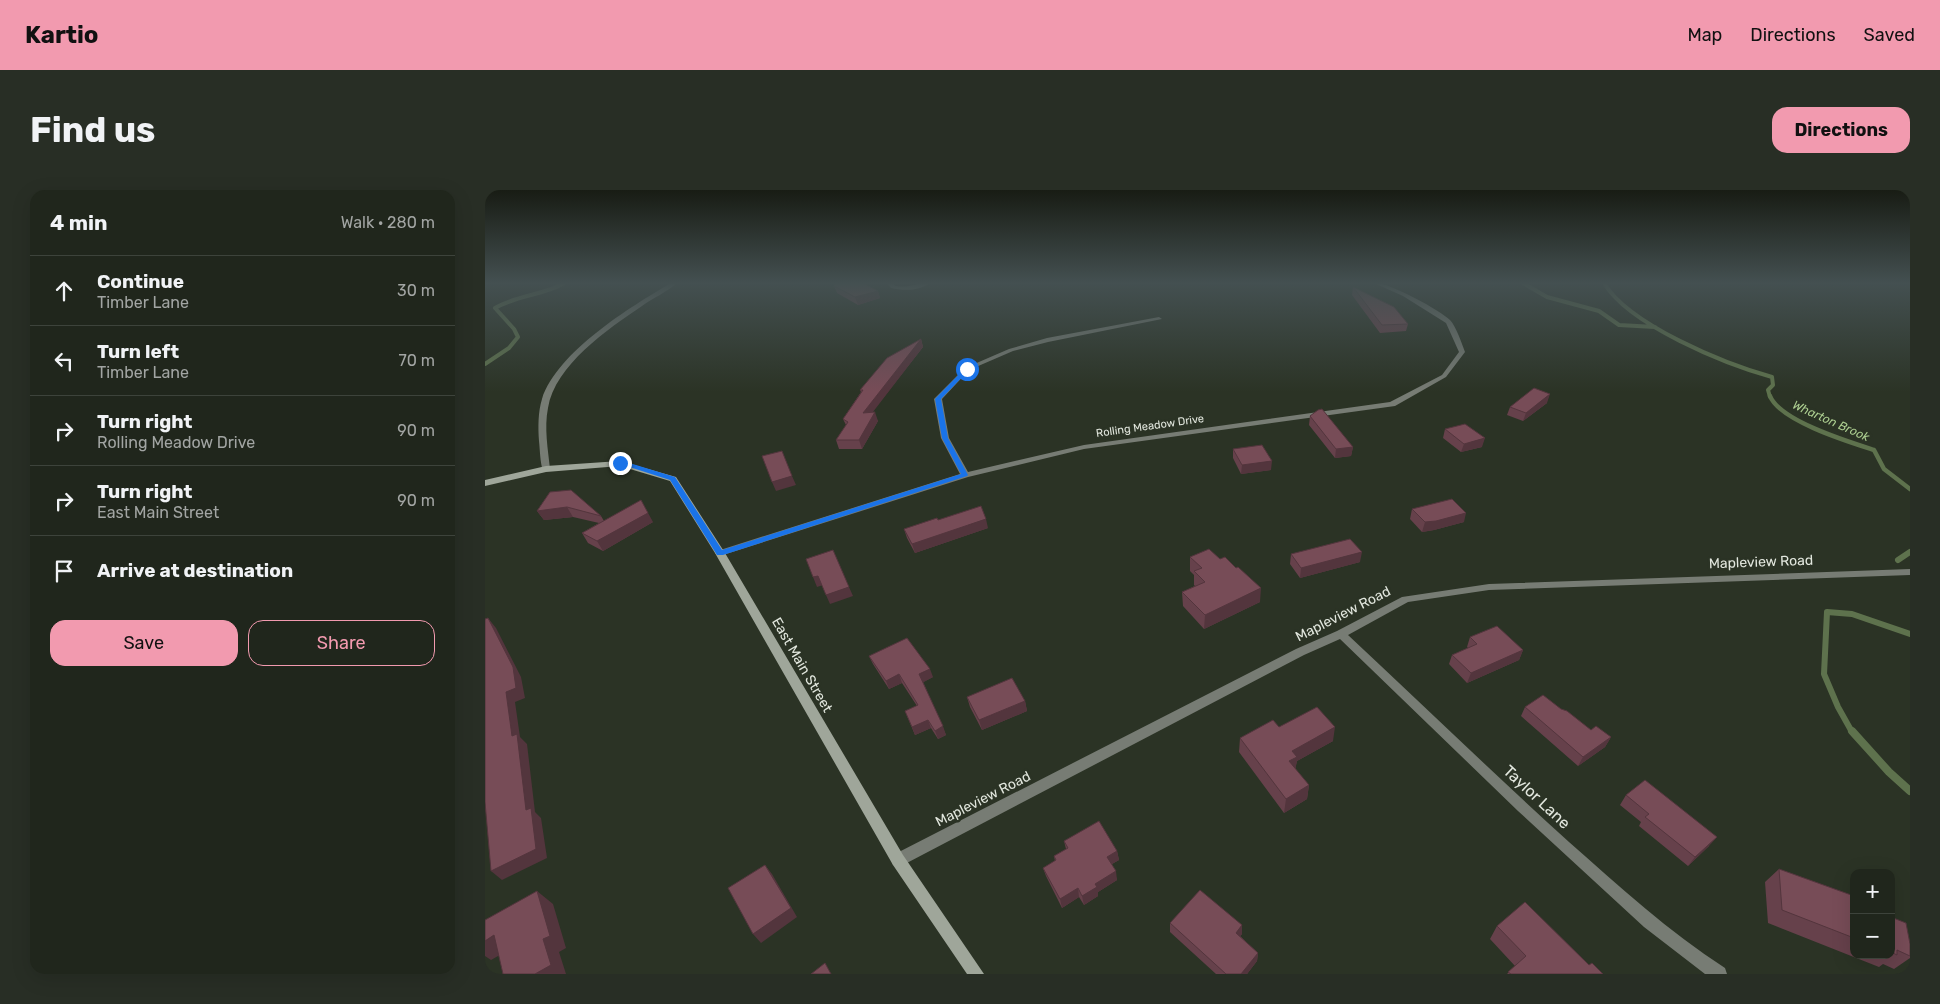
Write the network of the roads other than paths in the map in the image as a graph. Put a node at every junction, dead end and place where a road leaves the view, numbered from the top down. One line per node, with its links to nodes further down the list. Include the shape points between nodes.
1 (619, 320): 4 (street, via 569,363 549,390 543,420)
2 (1156, 320): 5 (street, via 1047,340 1011,350 967,369 938,399 945,438)
3 (1445, 320): 5 (street, Rolling Meadow Drive, via 1462,352 1444,376 1393,404 1084,447)
4 (546, 469): 6 (main road, East Main Street); 7 (main road, East Main Street, via 620,463 673,479)
5 (965, 475): 7 (street, Rolling Meadow Drive)
6 (485, 483)
7 (720, 553): 10 (main road, East Main Street)
8 (1910, 572): 9 (street, Mapleview Road, via 1489,587 1406,599)
9 (1341, 634): 10 (street, Mapleview Road); 12 (street, Taylor Lane, via 1517,804 1632,906 1698,961)
10 (898, 860): 11 (main road, East Main Street)
11 (976, 974)
12 (1719, 974)

